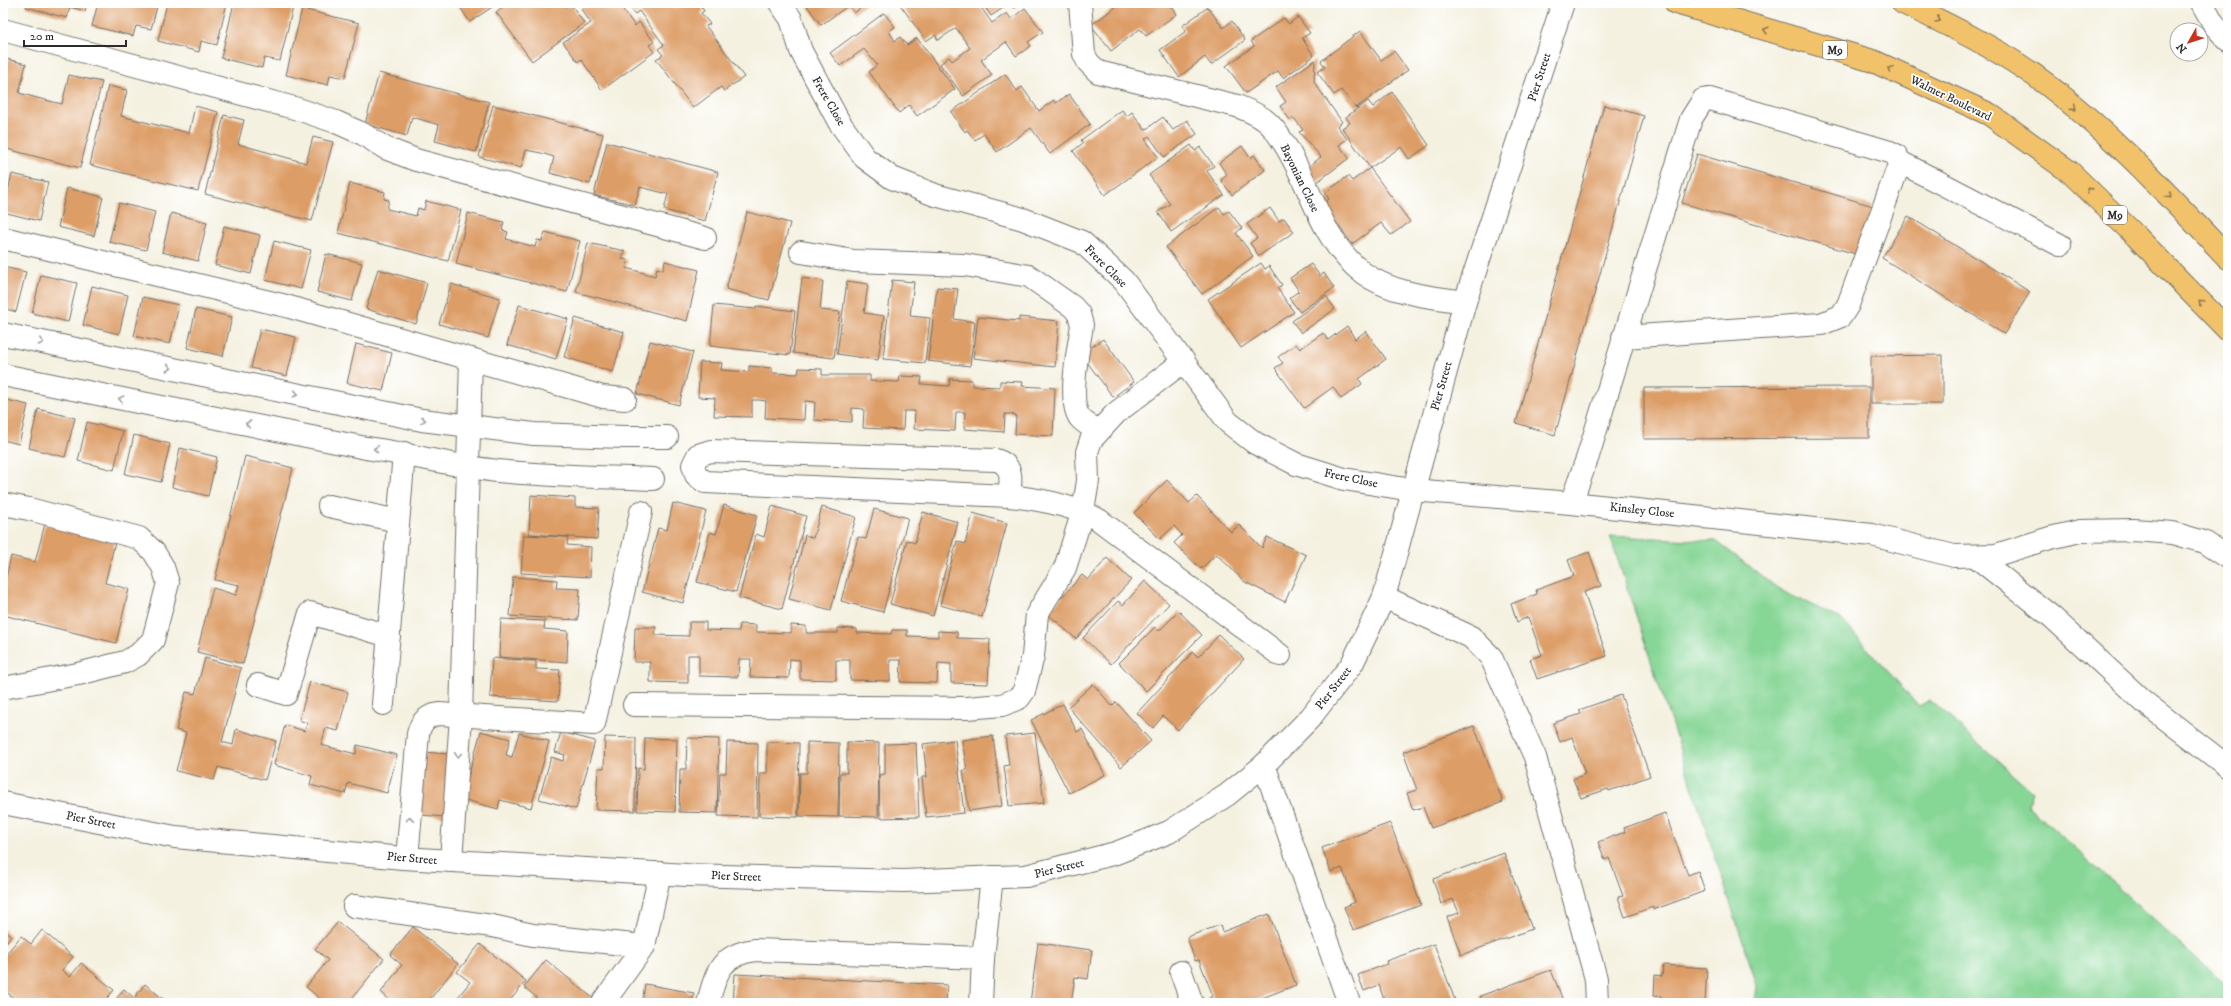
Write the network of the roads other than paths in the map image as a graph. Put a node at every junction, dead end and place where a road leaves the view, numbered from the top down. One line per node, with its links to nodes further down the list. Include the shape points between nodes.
1 (780, 3): 20 (street, Frere Close, via 791,19 801,51 839,122 865,158 892,178 935,195 1023,219 1082,242 1124,281)
2 (1080, 3): 15 (street, Bayonian Close, via 1084,54 1098,72 1236,106 1266,121 1292,156 1320,220 1348,259 1364,274 1405,292)
3 (1563, 3): 15 (street, Pier Street)
4 (1676, 3): 16 (main road, Walmer Boulevard / M9, one-way to 4, via 2070,172 1989,114 1873,61)
5 (1902, 3): 14 (main road, one-way to 14, via 1964,32 2044,82 2133,157)
6 (2202, 3): 8 (street, via 2215,26)
7 (3, 30): 11 (street, via 298,109 336,122 386,148 416,160)
8 (2228, 40)
9 (1900, 162): 12 (street); 18 (street, via 1848,306 1841,316 1821,324); 18 (street, via 1896,155 1890,152 1710,99 1702,100 1691,119)
10 (3, 238): 19 (street, via 286,306)
11 (705, 238)
12 (2060, 245)
13 (801, 252): 24 (street, via 854,261 965,265 1022,274 1039,282 1068,303 1081,319 1075,384 1076,411 1083,421)
14 (2228, 258)
15 (1465, 302): 29 (street, Pier Street)
16 (2228, 330)
17 (3, 334): 23 (street, one-way to 23, via 422,420)
18 (1623, 337): 31 (street, via 1588,456)
19 (471, 359): 22 (street, via 603,397); 23 (street)
20 (1184, 361): 24 (street, via 1116,413); 29 (street, Frere Close, via 1228,422 1256,443 1296,464 1344,479)
21 (3, 375): 26 (street, one-way to 21, via 366,448)
22 (624, 399)
23 (470, 427): 25 (street, via 541,434 624,438); 27 (street)
24 (1098, 431): 34 (street, via 1091,440 1087,452 1088,481)
25 (667, 437)
26 (404, 453): 27 (street); 36 (street)
27 (469, 466): 28 (street, via 559,475); 46 (street)
28 (653, 479)
29 (1412, 490): 31 (street, Kinsley Close); 39 (street, Pier Street)
30 (1009, 496): 30 (street, via 705,482 696,475 693,465 698,455 711,451 996,460 1007,466 1010,471); 34 (street, via 1031,498)
31 (1571, 503): 37 (street, Kinsley Close, via 1872,535 1954,556)
32 (3, 504): 43 (street, via 139,538 154,552 163,567 168,583 153,640 138,655 125,662 78,674)
33 (329, 506): 36 (street)
34 (1083, 511): 41 (street, via 1099,520); 45 (street, via 1065,568 1037,614 1027,687 1018,698 1010,702 990,707 967,708)
35 (641, 512): 46 (street, via 594,724)
36 (398, 521): 40 (street)
37 (1975, 556): 38 (street, Kinsley Close, via 1996,556 2080,531 2134,530 2173,532 2204,542); 48 (street, via 2052,617 2144,702)
38 (2228, 558)
39 (1384, 598): 47 (street, Pier Street, via 1352,664 1310,718); 63 (street, via 1471,636 1491,657 1535,757 1596,979)
40 (389, 636): 42 (street, via 310,613 286,694); 44 (street)
41 (1280, 655)
42 (258, 685)
43 (3, 688)
44 (383, 704)
45 (634, 705)
46 (461, 716): 50 (street, one-way to 46, via 420,726 434,715); 51 (street, one-way to 51)
47 (1264, 764): 53 (street, Pier Street, via 1227,795 1175,828 1136,845 1116,853 1026,876); 62 (street)
48 (2228, 767)
49 (3, 803): 50 (street, Pier Street, via 175,837)
50 (407, 858): 51 (street, Pier Street)
51 (451, 862): 52 (street, Pier Street)
52 (660, 873): 53 (street, Pier Street, via 903,881); 55 (street)
53 (992, 877): 56 (street)
54 (354, 906): 55 (street, via 492,926 533,935)
55 (644, 946): 58 (street)
56 (983, 958): 59 (street, via 756,950 739,952 728,959 720,970 714,980); 60 (street)
57 (1181, 972): 61 (street)
58 (603, 1003)
59 (708, 1003)
60 (981, 1003)
61 (1192, 1003)
62 (1349, 1003)
63 (1597, 1003)

